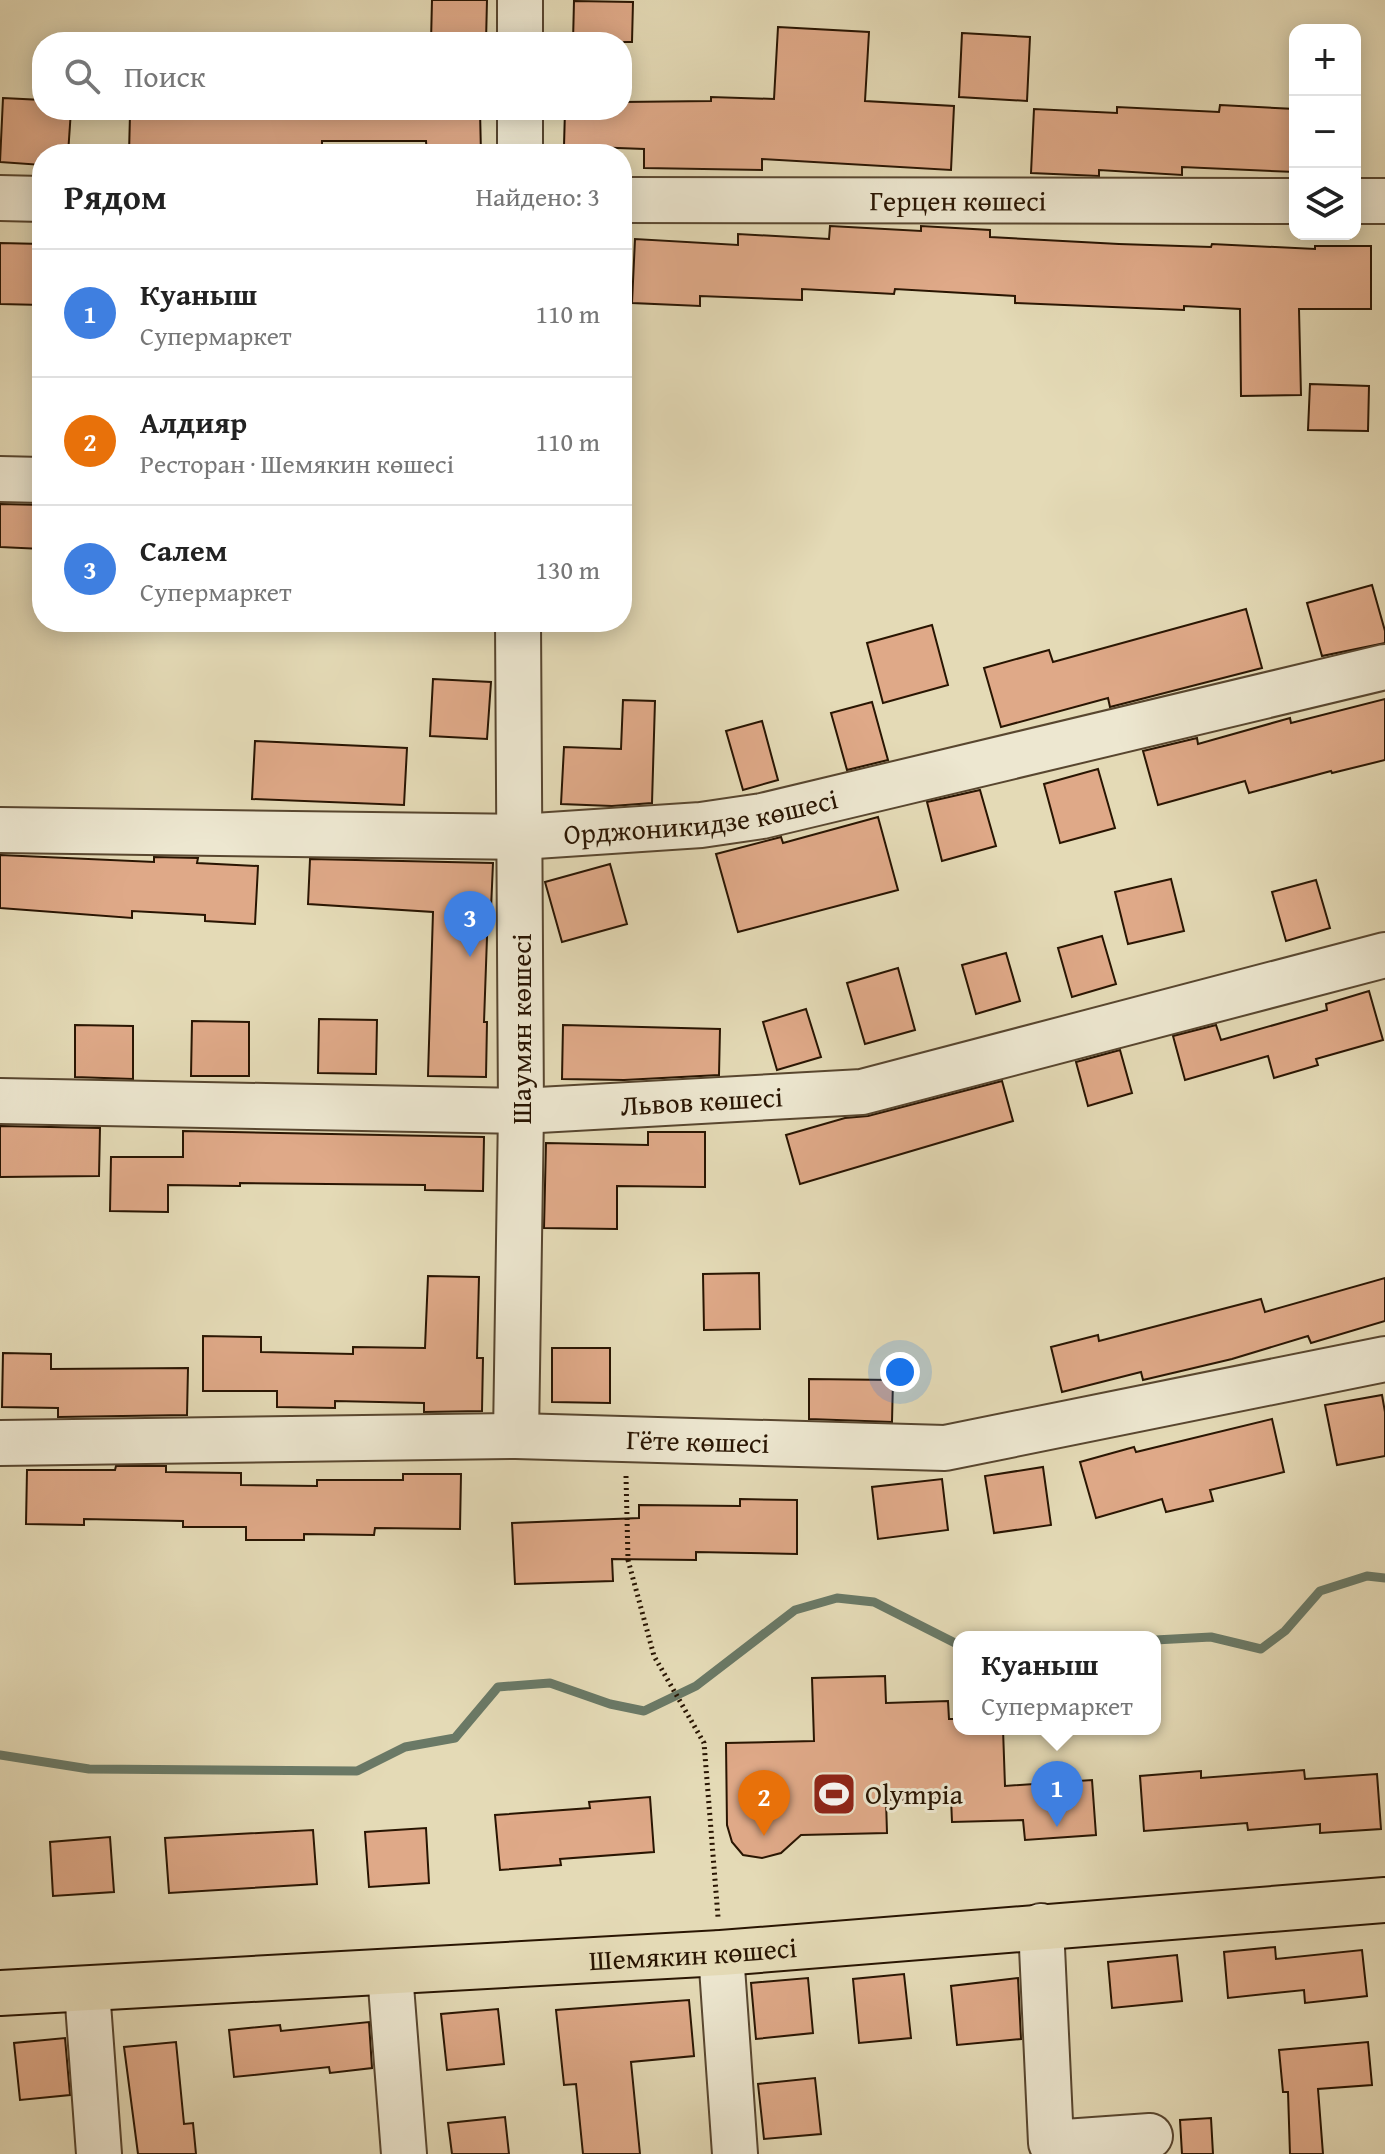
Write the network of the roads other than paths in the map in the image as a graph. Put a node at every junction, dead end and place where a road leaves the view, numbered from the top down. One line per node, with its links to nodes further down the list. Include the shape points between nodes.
1 (520, 0): 2 (street)
2 (520, 32)
3 (520, 120): 4 (street)
4 (520, 144)
5 (0, 198): 6 (street)
6 (32, 199)
7 (632, 200): 8 (street, Герцен көшесі)
8 (1289, 201)
9 (1361, 201): 10 (street)
10 (1385, 201)
11 (0, 479): 12 (street)
12 (32, 480)
13 (518, 632): 16 (street, Шаумян көшесі)
14 (1385, 667): 16 (street, Орджоникидзе көшесі, via 762,816)
15 (0, 830): 16 (street, Орджоникидзе көшесі)
16 (520, 837): 19 (street, Шаумян көшесі)
17 (1385, 955): 19 (street, Львов көшесі, via 862,1092)
18 (0, 1101): 19 (street, Львов көшесі)
19 (521, 1111): 21 (street, Шаумян көшесі)
20 (1385, 1359): 21 (street, Гёте көшесі, via 945,1448)
21 (516, 1436): 22 (street, Гёте көшесі)
22 (0, 1443)
23 (1385, 1900): 24 (main road, Шемякин көшесі)
24 (1041, 1926): 25 (main road, Шемякин көшесі); 29 (street, via 1051,2143)
25 (721, 1953): 26 (main road, Шемякин көшесі); 32 (street)
26 (390, 1973): 27 (main road, Шемякин көшесі); 31 (street)
27 (87, 1990): 28 (main road, Шемякин көшесі); 30 (street)
28 (0, 1993)
29 (1150, 2136)
30 (99, 2154)
31 (404, 2154)
32 (735, 2154)

